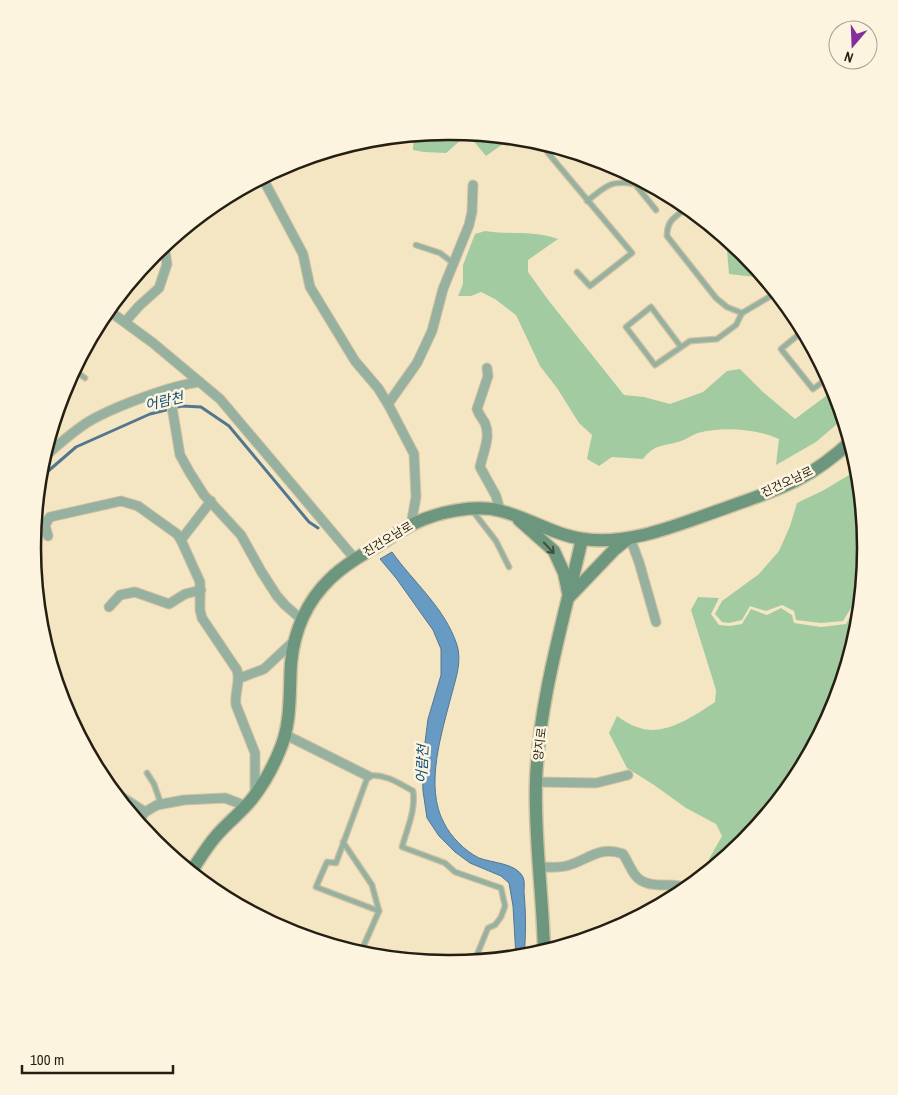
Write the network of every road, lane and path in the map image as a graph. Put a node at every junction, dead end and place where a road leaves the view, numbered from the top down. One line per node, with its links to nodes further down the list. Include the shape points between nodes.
1 (548, 152): 6 (lane)
2 (266, 184): 25 (street, via 303,254 310,287 355,361)
3 (632, 184): 6 (lane, via 611,183)
4 (473, 185): 11 (street, via 472,212)
5 (636, 186): 7 (lane)
6 (587, 200): 12 (lane, via 632,254 590,286)
7 (656, 210)
8 (681, 212): 14 (lane, via 667,226 667,236 716,298)
9 (416, 245): 11 (lane, via 440,253)
10 (166, 255): 16 (street, via 167,264 159,288)
11 (454, 264): 25 (street, via 426,344 407,379)
12 (577, 272)
13 (770, 297): 14 (lane)
14 (742, 313): 18 (lane, via 736,324 717,340 690,341 655,365 626,327 651,307)
15 (115, 315): 16 (street)
16 (125, 322): 22 (street)
17 (797, 336): 23 (lane, via 781,349 813,389)
18 (680, 347)
19 (487, 368): 30 (street, via 488,376 477,409 488,437 480,467)
20 (80, 374): 21 (lane)
21 (85, 378)
22 (200, 382): 24 (street); 38 (street, via 220,399)
23 (822, 382)
24 (169, 389): 27 (street, via 88,422); 28 (street, via 180,455)
25 (388, 404): 33 (street, via 414,454 416,497)
26 (844, 447): 35 (main road, 진건오남로, via 823,464 777,490)
27 (53, 450)
28 (210, 501): 37 (street); 43 (street, via 241,535 277,596)
29 (472, 509): 30 (main road, 진건오남로); 33 (main road, 진건오남로, via 448,512); 39 (lane, via 496,541)
30 (500, 510): 31 (main road, 진건오남로)
31 (514, 514): 36 (main road, 진건오남로); 41 (main road, one-way to 41, via 554,551 564,573)
32 (44, 525): 34 (street); 37 (street, via 50,517 121,501 138,506)
33 (411, 525): 38 (main road, 진건오남로)
34 (48, 536)
35 (630, 538): 36 (main road, 진건오남로); 41 (main road, via 614,550); 44 (street)
36 (582, 539): 41 (main road, 양지로)
37 (181, 540): 40 (street)
38 (355, 560): 43 (main road, 진건오남로, via 323,586)
39 (509, 567)
40 (201, 590): 42 (street, via 185,594 169,604 135,592 120,595); 46 (street, via 202,618)
41 (569, 598): 51 (main road, 양지로, via 547,695)
42 (109, 607)
43 (302, 620): 45 (main road, 진건오남로)
44 (656, 622)
45 (295, 640): 46 (street, via 264,669); 47 (main road, 진건오남로)
46 (240, 678): 52 (street, via 236,705 256,753)
47 (286, 735): 50 (street); 52 (main road, 진건오남로, via 271,769)
48 (147, 773): 54 (lane)
49 (628, 775): 51 (street, via 596,783)
50 (368, 776): 58 (lane); 65 (lane, via 377,774 413,791 413,812 402,847 444,864 455,872 500,888 504,906 501,917 488,928)
51 (536, 782): 60 (main road, 양지로)
52 (255, 794): 55 (main road, 진건오남로)
53 (132, 804): 56 (street)
54 (161, 804): 55 (street, via 225,798); 56 (street)
55 (246, 806): 59 (main road, 진건오남로, via 215,837)
56 (145, 812): 57 (street)
57 (142, 816)
58 (343, 842): 62 (lane, via 372,885); 62 (lane, via 336,862 327,862 316,887)
59 (195, 866)
60 (538, 867): 61 (street, via 566,866 591,854 615,851 623,854 640,881); 63 (main road, 양지로)
61 (677, 886)
62 (379, 911): 64 (lane)
63 (543, 944)
64 (364, 946)
65 (477, 954)

